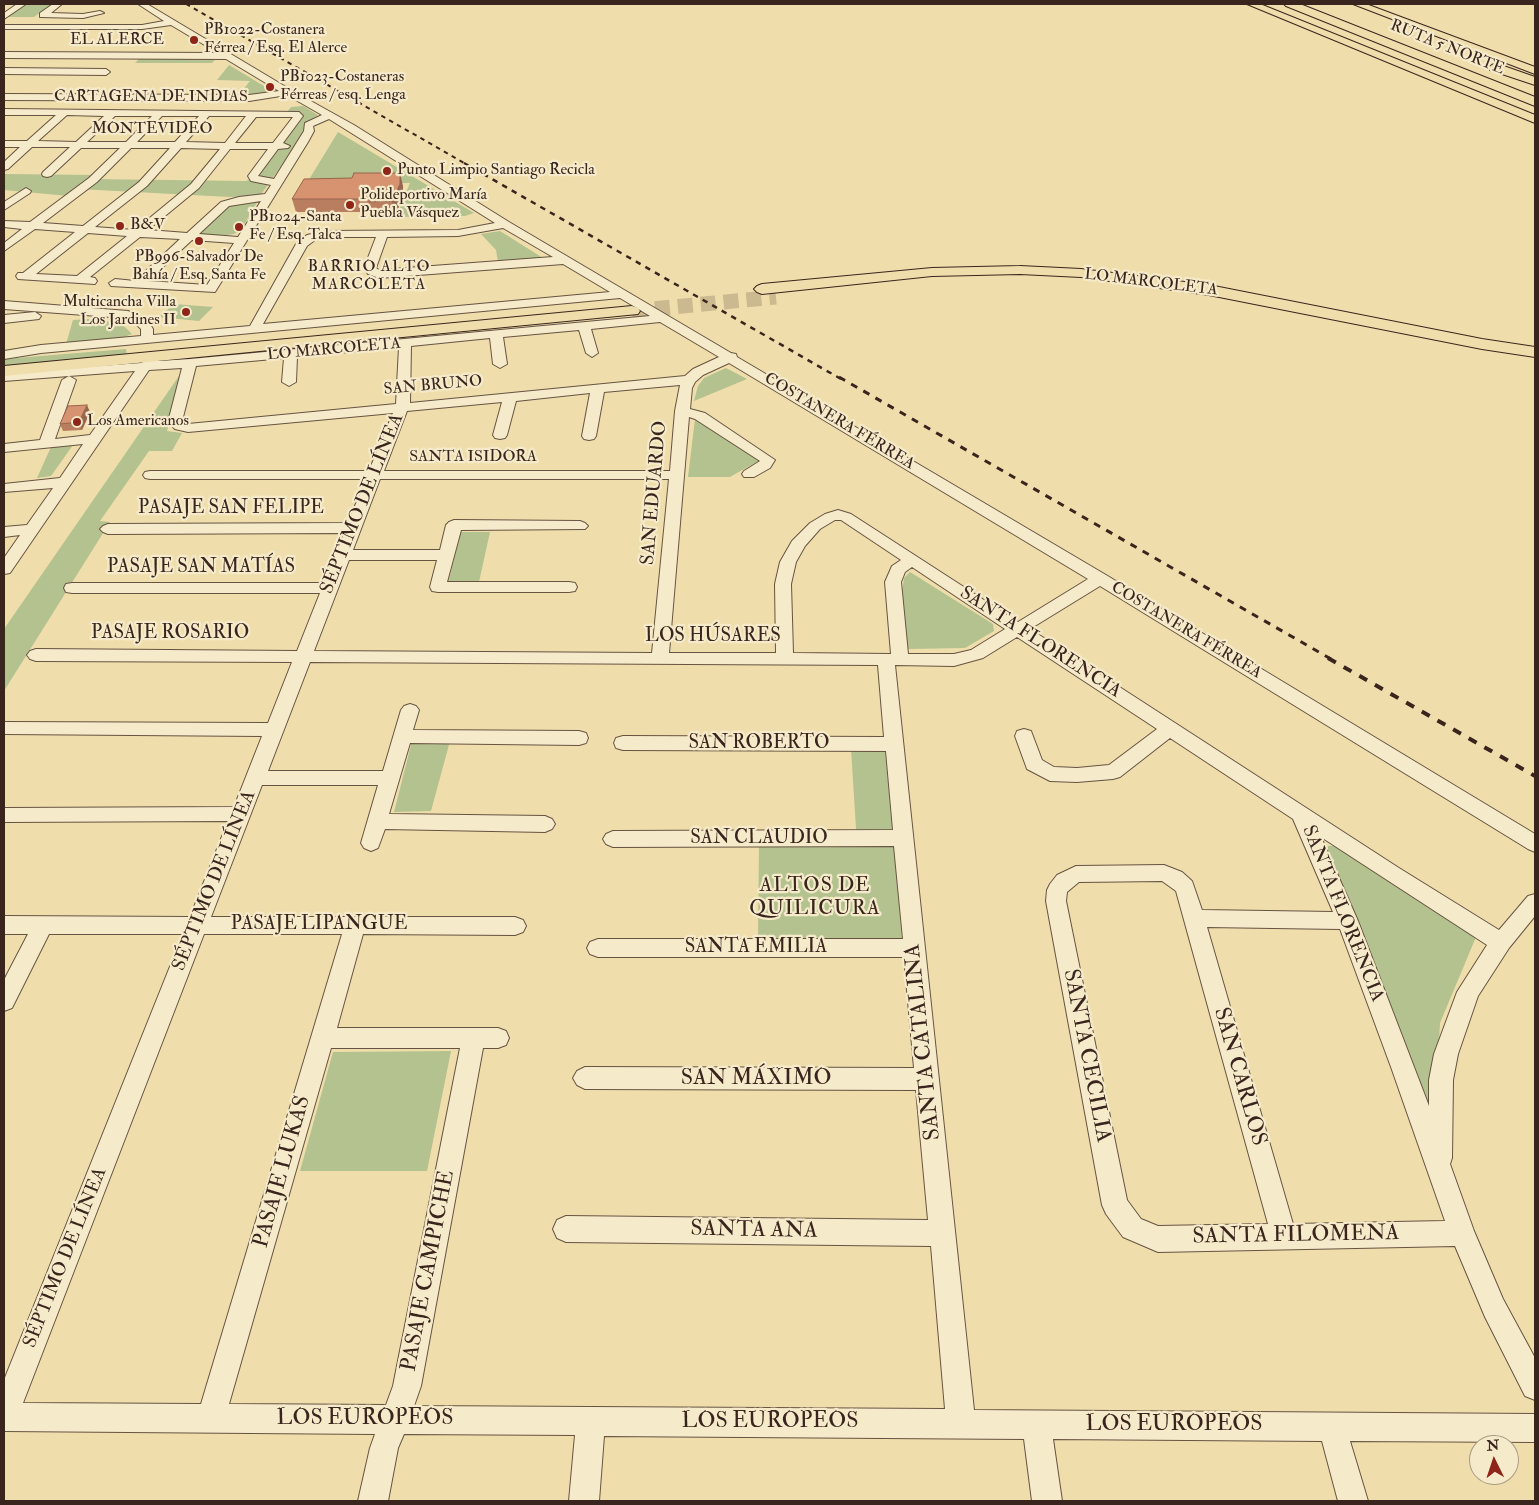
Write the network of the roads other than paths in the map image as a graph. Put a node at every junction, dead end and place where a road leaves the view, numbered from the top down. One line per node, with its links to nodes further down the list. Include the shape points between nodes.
1 (22, 4): 10 (street)
2 (58, 4): 9 (street, via 43,16)
3 (142, 4): 11 (street, COSTANERA FÉRREA)
4 (1252, 4): 52 (main road)
5 (1290, 4): 15 (highway, RUTA 5 NORTE)
6 (1319, 4): 16 (highway, RUTA 5 NORTE)
7 (1358, 4): 35 (main road)
8 (90, 6): 9 (street)
9 (100, 13): 13 (street)
10 (4, 17)
11 (172, 22): 13 (street, via 147,27); 14 (street, COSTANERA FÉRREA)
12 (4, 27): 13 (street)
13 (121, 27)
14 (182, 38): 28 (street); 30 (street, COSTANERA FÉRREA)
15 (1382, 40): 42 (highway, RUTA 5 NORTE); 43 (highway, via 1456,78)
16 (1413, 40): 20 (highway); 38 (highway, RUTA 5 NORTE)
17 (35, 44): 24 (street)
18 (70, 44): 25 (street)
19 (104, 44): 26 (street)
20 (1432, 47)
21 (132, 49): 27 (street)
22 (1450, 53): 37 (highway)
23 (4, 55): 24 (street, EL ALERCE)
24 (22, 55): 25 (street, EL ALERCE); 34 (street)
25 (56, 55): 26 (street, EL ALERCE)
26 (91, 56): 27 (street, EL ALERCE)
27 (124, 56): 28 (street, EL ALERCE); 36 (street)
28 (161, 56): 29 (street, EL ALERCE); 31 (street)
29 (190, 56): 30 (street, EL ALERCE); 32 (street)
30 (230, 56): 33 (street); 40 (street, COSTANERA FÉRREA)
31 (147, 65)
32 (181, 65)
33 (215, 66)
34 (4, 70): 36 (street)
35 (1535, 71)
36 (106, 72): 39 (street)
37 (1535, 80)
38 (1535, 88)
39 (85, 91): 40 (street, via 114,95 260,98); 41 (street)
40 (288, 92): 51 (street, COSTANERA FÉRREA)
41 (4, 97)
42 (1535, 102)
43 (1535, 111)
44 (4, 112): 45 (street, CARTAGENA DE INDIAS)
45 (19, 112): 46 (street, CARTAGENA DE INDIAS); 54 (street)
46 (65, 112): 47 (street, CARTAGENA DE INDIAS); 57 (street)
47 (113, 112): 48 (street, CARTAGENA DE INDIAS); 58 (street)
48 (160, 113): 49 (street, CARTAGENA DE INDIAS); 59 (street)
49 (207, 113): 50 (street, CARTAGENA DE INDIAS); 60 (street)
50 (254, 113): 61 (street); 62 (street, CARTAGENA DE INDIAS, via 297,114)
51 (329, 115): 53 (street, COSTANERA FÉRREA); 55 (street, via 310,124 307,127)
52 (1535, 119)
53 (340, 121): 55 (street); 71 (street, COSTANERA FÉRREA)
54 (4, 124)
55 (309, 131): 63 (street)
56 (4, 144): 57 (street, MONTEVIDEO)
57 (29, 145): 58 (street, MONTEVIDEO); 64 (street)
58 (79, 145): 59 (street, MONTEVIDEO); 65 (street)
59 (128, 145): 60 (street, MONTEVIDEO); 72 (street, via 93,180)
60 (177, 146): 61 (street, MONTEVIDEO); 73 (street, via 143,184)
61 (227, 146): 62 (street, MONTEVIDEO); 74 (street, via 195,186)
62 (276, 146): 63 (street, MONTEVIDEO); 66 (street, via 253,177)
63 (301, 146): 66 (street)
64 (4, 167)
65 (47, 174)
66 (277, 183): 68 (street)
67 (26, 191): 69 (street)
68 (268, 197): 76 (street, via 225,204); 77 (street)
69 (4, 207)
70 (4, 224): 72 (street)
71 (505, 224): 75 (street, via 458,233); 79 (street, COSTANERA FÉRREA)
72 (32, 226): 73 (street); 78 (street)
73 (84, 230): 74 (street); 81 (street, via 23,276)
74 (137, 234): 76 (street); 81 (street)
75 (382, 235): 79 (street, via 370,268 385,275); 93 (street, via 326,234 304,241)
76 (189, 237): 77 (street); 83 (street)
77 (240, 240): 80 (street)
78 (4, 248)
79 (564, 260): 87 (street, COSTANERA FÉRREA)
80 (227, 261): 84 (street); 85 (street)
81 (86, 281)
82 (115, 282): 83 (street)
83 (138, 284): 84 (street)
84 (198, 288): 85 (street)
85 (211, 289)
86 (769, 293): 95 (main road, LO MARCOLETA, via 932,272 1073,273 1193,287)
87 (626, 302): 90 (street, COSTANERA FÉRREA); 93 (street, LO MARCOLETA); 101 (main road, LO MARCOLETA, via 143,347); 102 (main road, LO MARCOLETA)
88 (4, 305): 89 (street)
89 (57, 310): 91 (street, via 38,316); 96 (street, via 133,316 145,325)
90 (664, 318): 92 (street, LO MARCOLETA); 103 (street, COSTANERA FÉRREA)
91 (4, 319)
92 (584, 325): 94 (street, LO MARCOLETA); 99 (street)
93 (254, 329): 96 (street, LO MARCOLETA)
94 (496, 334): 97 (street, LO MARCOLETA); 106 (street)
95 (1428, 339): 98 (main road, LO MARCOLETA); 105 (main road, LO MARCOLETA)
96 (147, 340): 101 (street, LO MARCOLETA, via 34,350)
97 (405, 343): 100 (street, LO MARCOLETA); 115 (street, SÉPTIMO DE LÍNEA)
98 (1535, 352)
99 (592, 353)
100 (292, 354): 104 (street, LO MARCOLETA); 112 (street)
101 (4, 356)
102 (164, 356): 107 (street); 108 (main road, LO MARCOLETA)
103 (731, 358): 111 (street, via 704,368); 137 (street, COSTANERA FÉRREA)
104 (190, 363): 107 (street, LO MARCOLETA); 115 (street, SAN BRUNO, via 175,422 180,426 193,428)
105 (1535, 363)
106 (500, 364)
107 (145, 366): 109 (street, LO MARCOLETA); 119 (street)
108 (4, 371)
109 (4, 377)
110 (69, 380): 120 (street)
111 (689, 380): 113 (street, SAN BRUNO); 116 (street, SAN EDUARDO)
112 (289, 382)
113 (598, 388): 114 (street, SAN BRUNO); 118 (street)
114 (510, 396): 115 (street, SAN BRUNO); 117 (street)
115 (402, 406): 124 (street, SÉPTIMO DE LÍNEA)
116 (682, 411): 122 (street, via 700,416 768,460 766,465); 125 (street, SAN EDUARDO)
117 (500, 435)
118 (589, 436)
119 (94, 439): 120 (street); 126 (street)
120 (46, 444): 121 (street)
121 (4, 448)
122 (749, 474)
123 (150, 475): 124 (street, SANTA ISIDORA)
124 (375, 475): 125 (street, SANTA ISIDORA); 130 (street, SÉPTIMO DE LÍNEA)
125 (676, 475): 144 (street, SAN EDUARDO)
126 (65, 482): 127 (street); 129 (street)
127 (4, 488)
128 (580, 526): 134 (street, via 454,526)
129 (32, 528): 132 (street); 136 (street)
130 (354, 528): 131 (street, PASAJE SAN FELIPE); 133 (street, SÉPTIMO DE LÍNEA)
131 (108, 529)
132 (4, 532)
133 (344, 555): 134 (street); 140 (street, SÉPTIMO DE LÍNEA)
134 (446, 555): 138 (street, via 438,587)
135 (912, 559): 141 (street, SANTA FLORENCIA); 145 (street, SANTA FLORENCIA, via 850,519 838,515 830,517 806,535 788,562 783,584); 146 (street, via 898,570 893,582)
136 (4, 569)
137 (1100, 579): 141 (street, LOS HÚSARES); 166 (street, COSTANERA FÉRREA)
138 (569, 587)
139 (72, 588): 140 (street, PASAJE SAN MATÍAS)
140 (330, 588): 143 (street, SÉPTIMO DE LÍNEA)
141 (1019, 629): 146 (street, LOS HÚSARES, via 970,657 954,660); 149 (street, SANTA FLORENCIA)
142 (36, 655): 143 (street, PASAJE ROSARIO)
143 (303, 657): 144 (street, LOS HÚSARES); 150 (street, SÉPTIMO DE LÍNEA)
144 (660, 658): 145 (street, LOS HÚSARES)
145 (785, 659): 146 (street, LOS HÚSARES)
146 (893, 659): 155 (street, SANTA CATALINA)
147 (410, 710): 151 (street)
148 (4, 728): 150 (street)
149 (1170, 729): 152 (street, via 1112,772 1077,775 1050,774 1034,764); 160 (street, SANTA FLORENCIA)
150 (274, 730): 156 (street, SÉPTIMO DE LÍNEA)
151 (403, 736): 153 (street); 157 (street)
152 (1024, 736)
153 (580, 738)
154 (623, 743): 155 (street, SAN ROBERTO)
155 (895, 744): 163 (street, SANTA CATALINA)
156 (255, 778): 157 (street); 158 (street, SÉPTIMO DE LÍNEA)
157 (391, 778): 161 (street)
158 (241, 814): 159 (street); 173 (street, SÉPTIMO DE LÍNEA)
159 (4, 815)
160 (1302, 815): 170 (street, SANTA FLORENCIA); 176 (street)
161 (379, 821): 162 (street); 165 (street)
162 (545, 824)
163 (904, 838): 164 (street, SAN CLAUDIO); 178 (street, SANTA CATALINA)
164 (614, 839)
165 (371, 843)
166 (1535, 844)
167 (1064, 881): 169 (street, SAN CARLOS, via 1076,874 1164,874 1185,887); 184 (street, SANTA CECILIA, via 1057,890 1056,901 1113,1196 1115,1205)
168 (1535, 902): 176 (street)
169 (1194, 918): 170 (street); 188 (street, SAN CARLOS)
170 (1347, 921): 183 (street, SANTA FLORENCIA)
171 (4, 925): 172 (street, PASAJE LIPANGUE)
172 (43, 925): 173 (street, PASAJE LIPANGUE); 179 (street)
173 (197, 925): 174 (street, PASAJE LIPANGUE); 190 (street, SÉPTIMO DE LÍNEA)
174 (354, 926): 175 (street, PASAJE LIPANGUE); 180 (street, PASAJE LUKAS)
175 (515, 926)
176 (1501, 942): 183 (street, via 1468,992 1446,1054 1441,1080)
177 (598, 948): 178 (street, SANTA EMILIA)
178 (914, 948): 182 (street, SANTA CATALINA)
179 (4, 1002)
180 (322, 1038): 191 (street, PASAJE LUKAS); 192 (street, PASAJE CAMPICHE, via 485,1038 406,1386)
181 (585, 1078): 182 (street, SAN MÁXIMO)
182 (927, 1079): 186 (street, SANTA CATALINA)
183 (1440, 1172): 187 (street, SANTA FLORENCIA)
184 (1132, 1228): 188 (street, SANTA FILOMENA, via 1158,1239)
185 (566, 1229): 186 (street, SANTA ANA)
186 (942, 1233): 194 (street, SANTA CATALINA)
187 (1462, 1233): 188 (street, SANTA FILOMENA); 189 (street, SANTA FLORENCIA, via 1494,1308)
188 (1284, 1237)
189 (1535, 1386)
190 (4, 1416): 191 (street, LOS EUROPEOS)
191 (211, 1418): 192 (street, LOS EUROPEOS)
192 (394, 1420): 193 (street, LOS EUROPEOS); 198 (street, PASAJE CAMPICHE, via 384,1448)
193 (591, 1421): 194 (street, LOS EUROPEOS); 199 (street)
194 (961, 1424): 195 (street, LOS EUROPEOS)
195 (1036, 1424): 196 (street, LOS EUROPEOS); 200 (street)
196 (1332, 1427): 197 (street, LOS EUROPEOS); 201 (street)
197 (1535, 1428)
198 (374, 1501)
199 (584, 1501)
200 (1047, 1501)
201 (1353, 1501)

